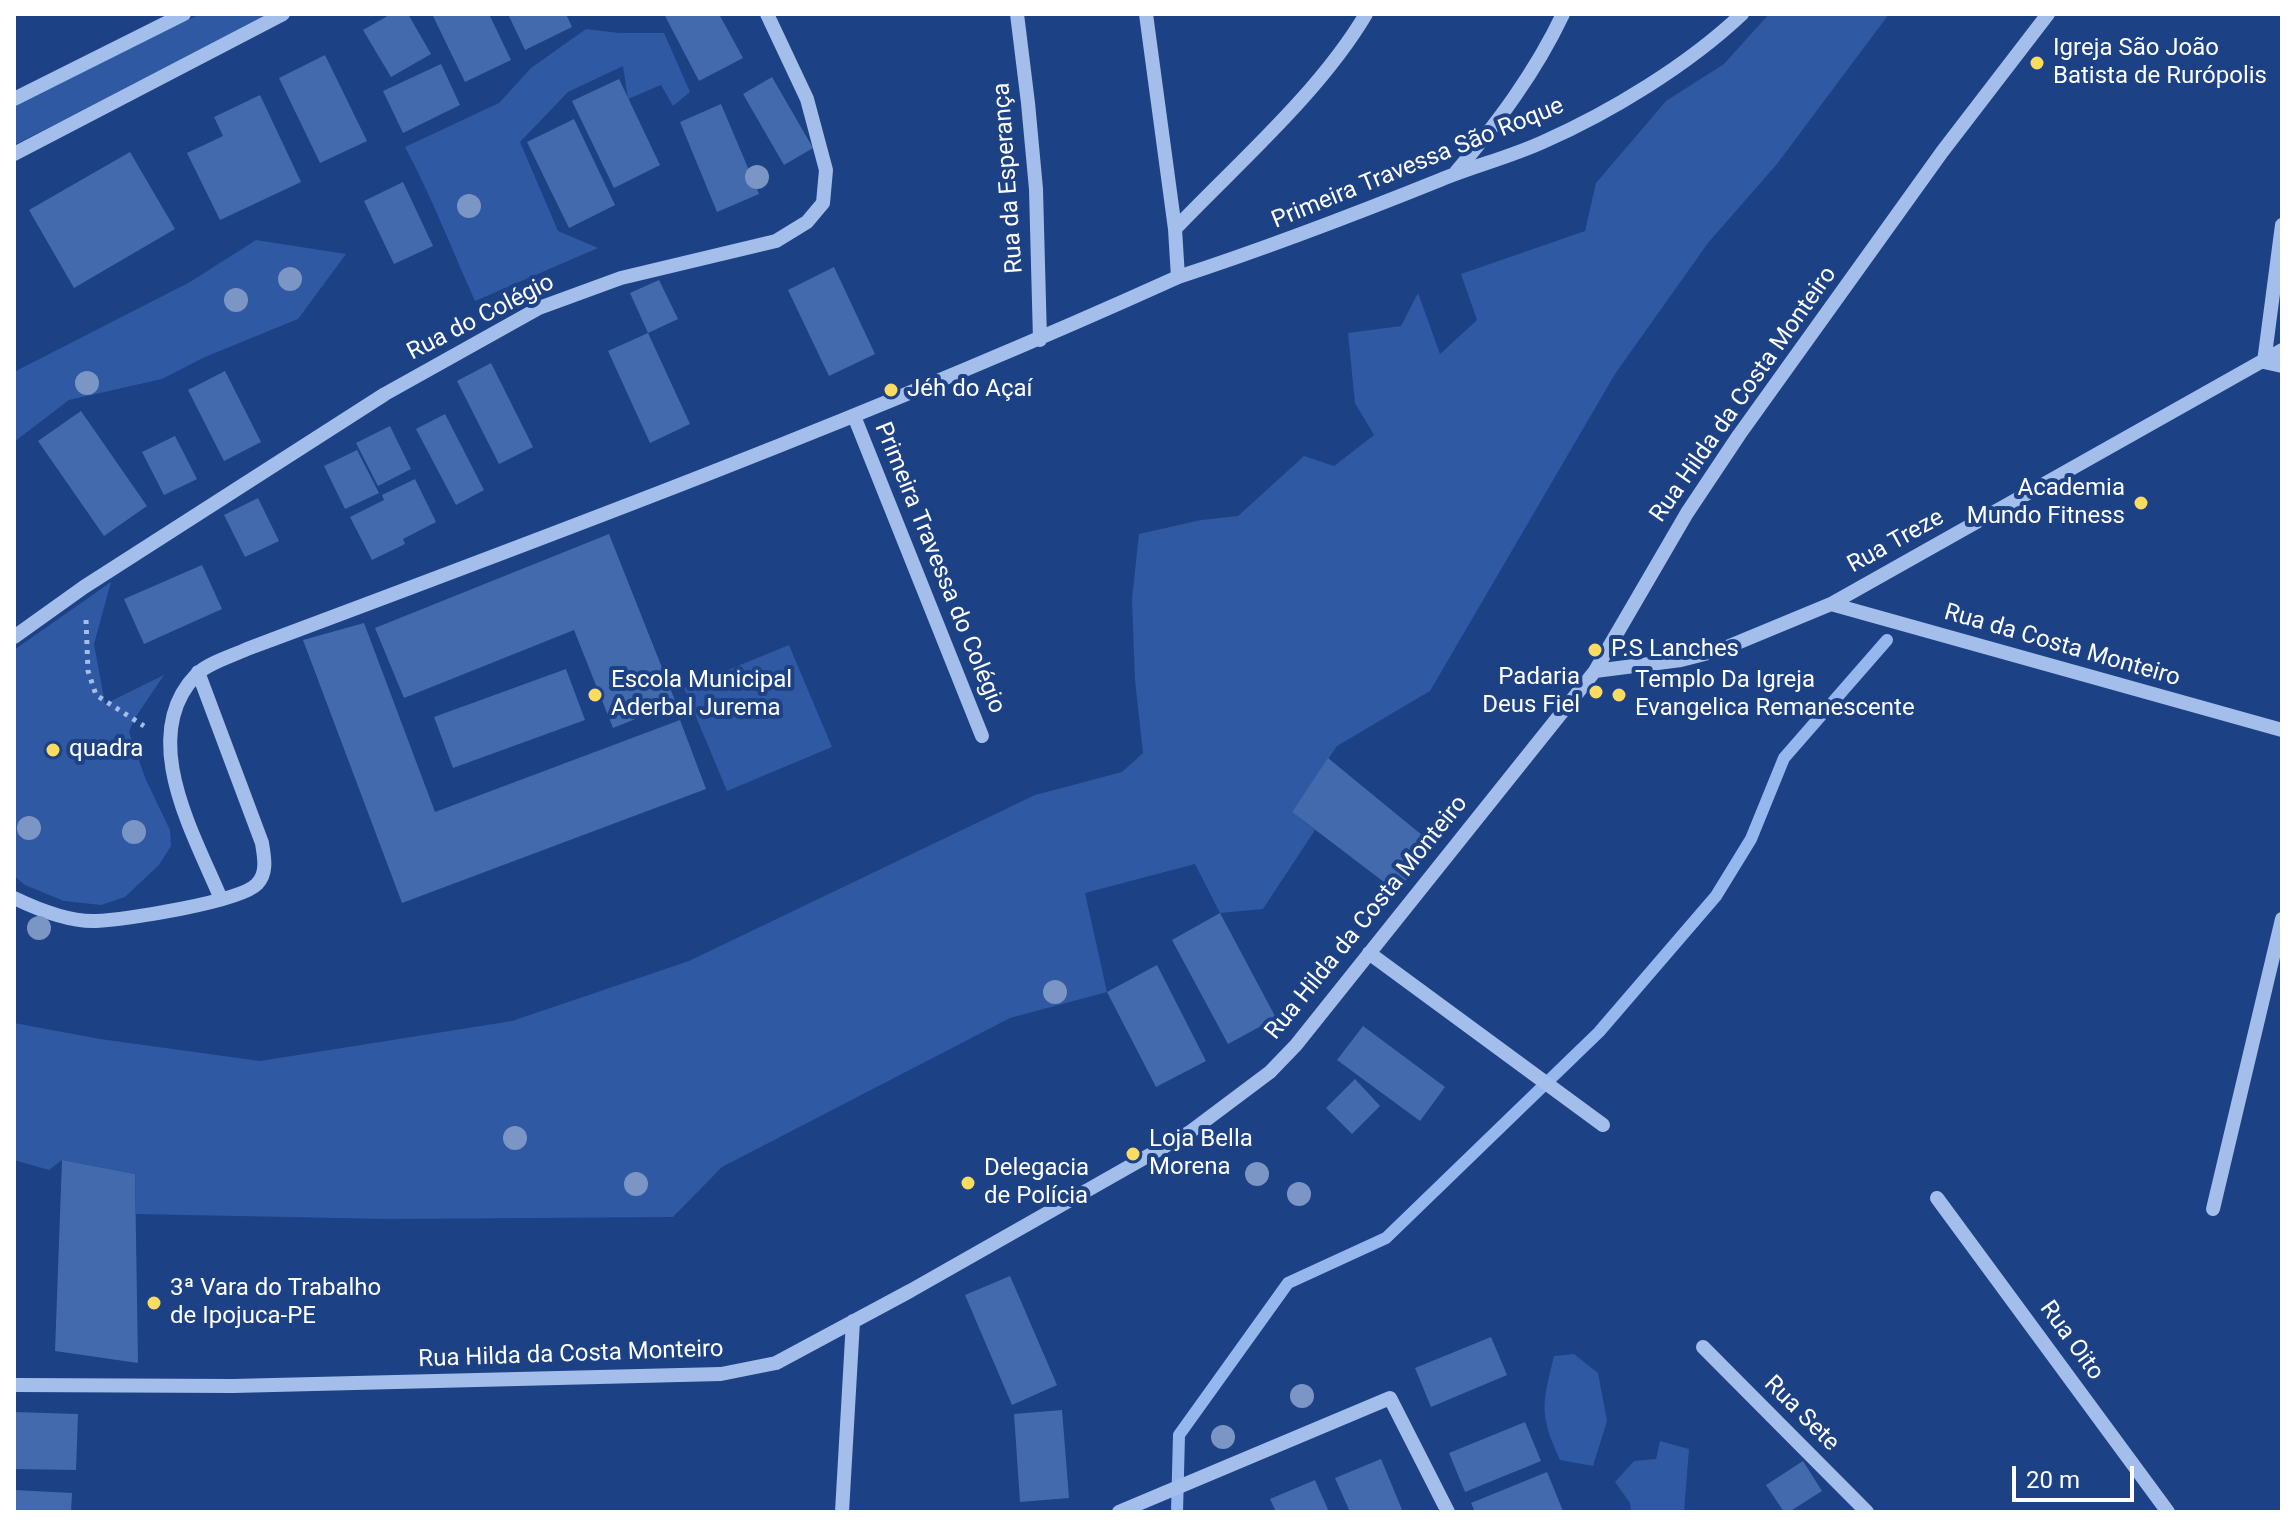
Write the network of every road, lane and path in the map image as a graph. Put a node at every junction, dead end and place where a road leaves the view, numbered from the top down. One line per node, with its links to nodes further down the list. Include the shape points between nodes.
1 (184, 14): 10 (street)
2 (283, 14): 11 (street)
3 (767, 14): 21 (street, Rua do Colégio, via 807,99 826,170 823,203 807,222 776,241 621,278 539,308 385,394)
4 (1017, 14): 16 (street, Rua da Esperança, via 1036,189)
5 (1146, 14): 14 (street)
6 (1366, 14): 14 (street, via 1343,52 1307,93)
7 (1563, 14): 12 (street, via 1503,117)
8 (1742, 14): 12 (street, Primeira Travessa São Roque, via 1638,92 1543,142)
9 (2048, 14): 24 (street, Rua Hilda da Costa Monteiro, via 1739,435 1670,540)
10 (14, 99)
11 (14, 154)
12 (1455, 174): 15 (street, Primeira Travessa São Roque, via 1277,245)
13 (2282, 225): 18 (street)
14 (1175, 229): 15 (street)
15 (1178, 277): 16 (street)
16 (1040, 340): 20 (street)
17 (2282, 350): 18 (street, Rua Treze)
18 (2264, 362): 19 (street); 22 (street, Rua Treze)
19 (2282, 366)
20 (854, 416): 25 (street); 27 (street, Primeira Travessa do Colégio)
21 (84, 587): 23 (street, Rua do Colégio); 28 (path, via 88,671 96,695)
22 (1831, 604): 24 (street, Rua Treze, via 1720,650); 26 (street, Rua da Costa Monteiro)
23 (14, 637)
24 (1595, 671): 32 (street, Rua Hilda da Costa Monteiro)
25 (198, 672): 28 (street, via 178,704); 30 (street, via 262,843 265,867 257,884)
26 (2282, 730)
27 (982, 736)
28 (169, 742): 30 (street, via 173,779)
29 (14, 898): 30 (street, via 40,910 94,921)
30 (221, 899)
31 (2282, 919): 35 (street)
32 (1369, 953): 33 (street); 36 (street, Rua Hilda da Costa Monteiro, via 1270,1072 1190,1132)
33 (1603, 1125)
34 (1937, 1198): 43 (street, Rua Oito)
35 (2213, 1209)
36 (853, 1321): 38 (street, Rua Hilda da Costa Monteiro, via 776,1363 721,1374 233,1386); 39 (street)
37 (1703, 1347): 42 (street, Rua Sete)
38 (14, 1385)
39 (842, 1512)
40 (1119, 1512): 41 (street, via 1390,1398)
41 (1448, 1512)
42 (1867, 1512)
43 (2168, 1512)

